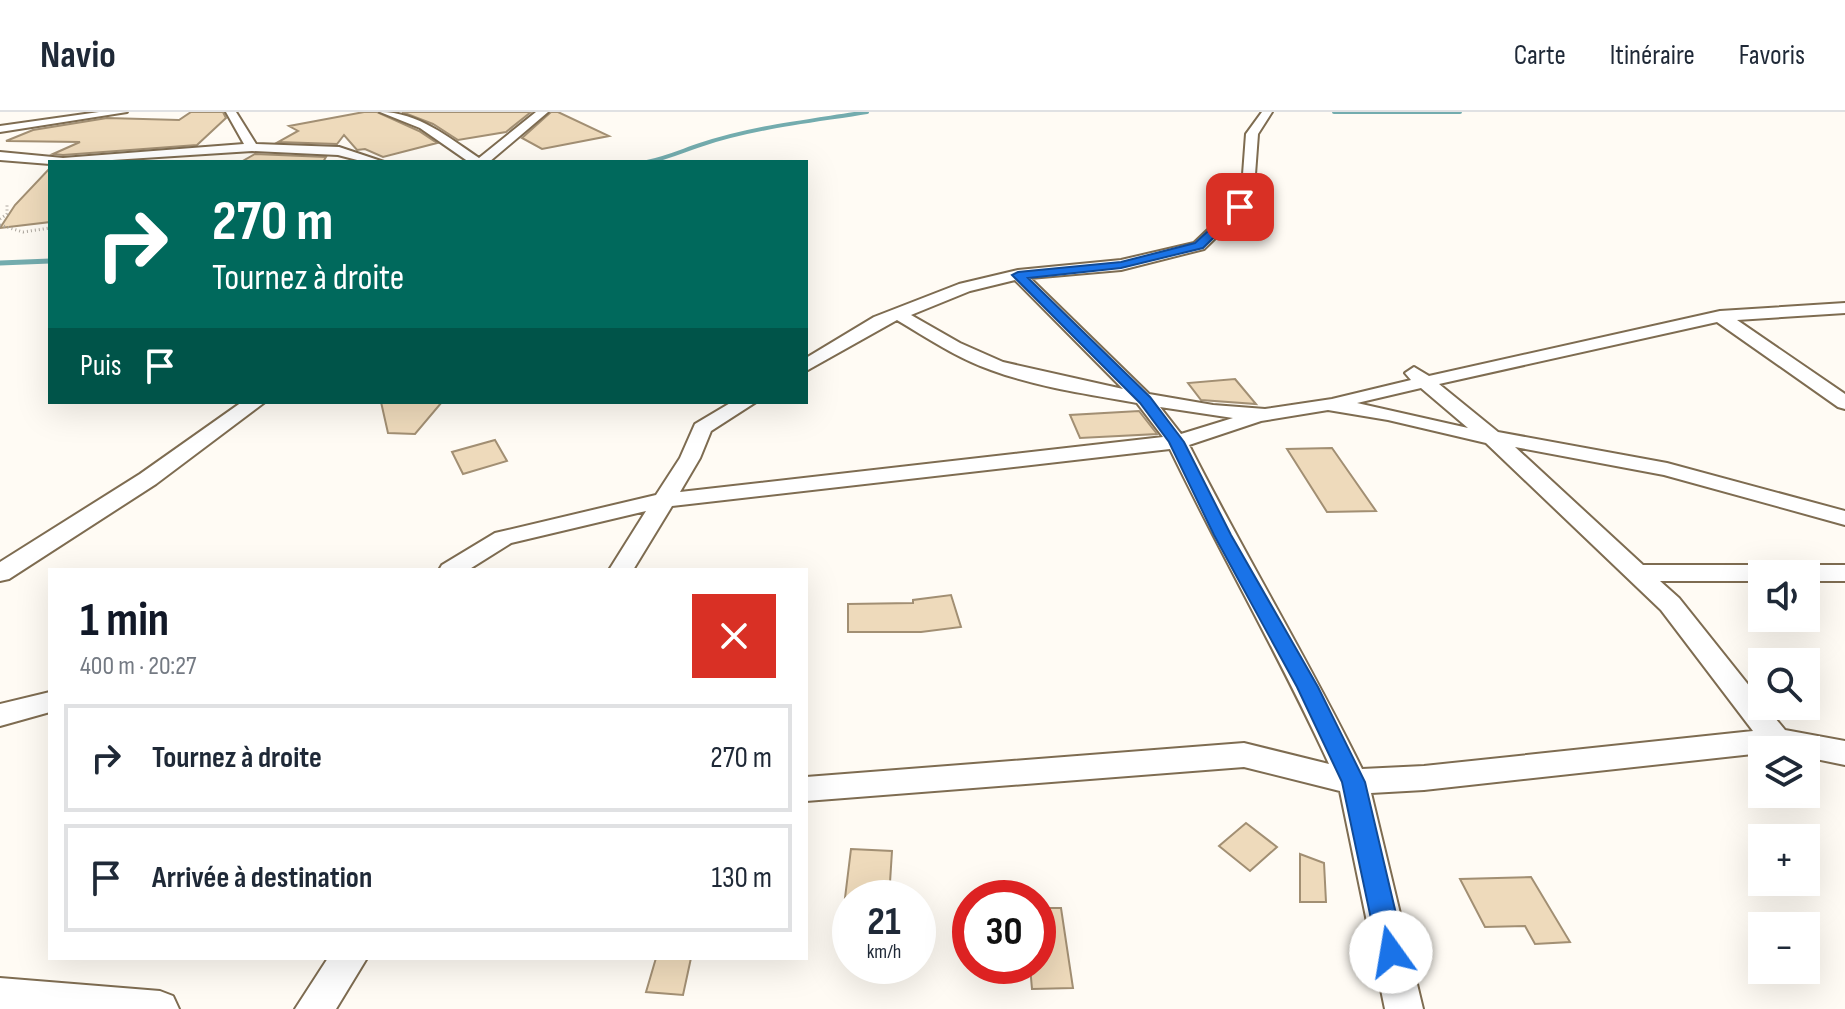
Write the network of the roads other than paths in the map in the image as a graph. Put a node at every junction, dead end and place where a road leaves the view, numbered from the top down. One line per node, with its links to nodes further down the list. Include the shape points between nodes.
1 (122, 112): 6 (street)
2 (231, 112): 7 (street)
3 (385, 112): 11 (street, via 424,126)
4 (543, 112): 12 (street)
5 (1267, 112): 14 (street, via 1252,134 1248,188 1240,207 1199,246 1121,265)
6 (0, 129)
7 (252, 147): 9 (street); 10 (street, via 339,151)
8 (0, 156): 13 (street)
9 (88, 160)
10 (371, 160)
11 (477, 160)
12 (483, 160)
13 (48, 161)
14 (1018, 275): 16 (street, via 965,287); 20 (street)
15 (1845, 308): 17 (street)
16 (898, 314): 18 (street); 20 (street, via 997,366)
17 (1720, 316): 19 (street); 21 (street)
18 (808, 365)
19 (1419, 377): 24 (street); 26 (street)
20 (1145, 400): 25 (street); 27 (street)
21 (1845, 403)
22 (252, 404): 32 (street, via 148,479)
23 (743, 404): 28 (street, via 702,428)
24 (1328, 404): 25 (street); 26 (street)
25 (1265, 415): 27 (street)
26 (1494, 439): 29 (street, via 1667,469); 33 (street)
27 (1177, 442): 28 (street); 41 (street)
28 (664, 500): 30 (street, via 503,538); 31 (street)
29 (1845, 518)
30 (454, 568)
31 (622, 568)
32 (0, 573)
33 (1638, 573): 34 (street); 37 (street, via 1670,604)
34 (1845, 573)
35 (48, 703): 36 (street)
36 (0, 715)
37 (1773, 736)
38 (1748, 743): 41 (street)
39 (1820, 748): 40 (street)
40 (1845, 753)
41 (1353, 782): 42 (street, via 1244,755); 47 (street)
42 (808, 789)
43 (348, 960): 46 (street)
44 (0, 996): 45 (street)
45 (160, 1009)
46 (314, 1009)
47 (1404, 1009)

